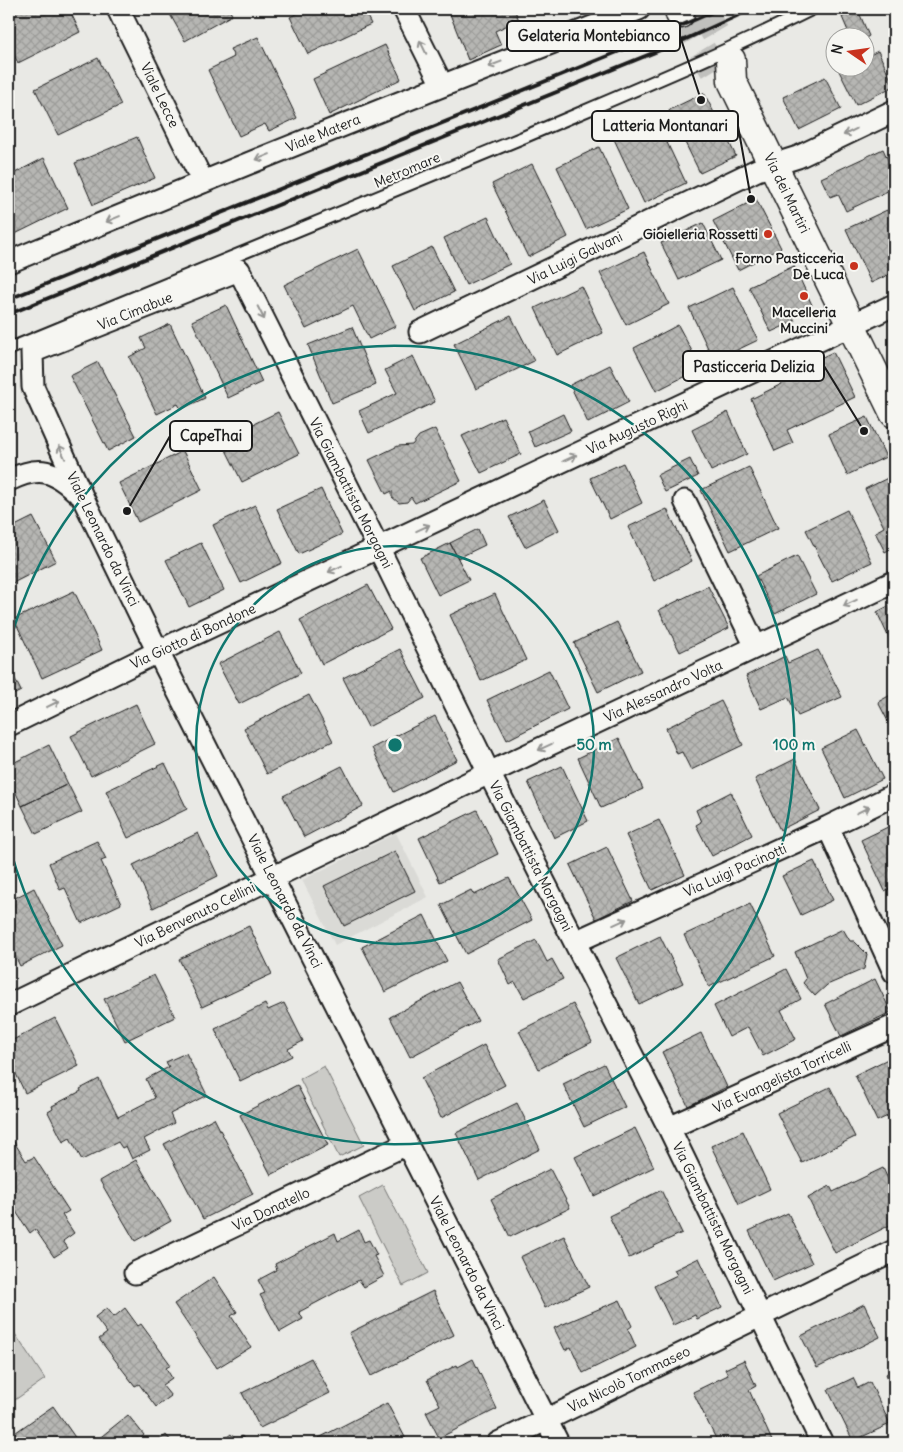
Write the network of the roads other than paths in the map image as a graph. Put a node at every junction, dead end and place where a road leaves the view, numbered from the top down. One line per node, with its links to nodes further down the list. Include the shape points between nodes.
1 (118, 9): 9 (street, Viale Lecce)
2 (404, 9): 6 (street, one-way to 2)
3 (639, 9): 6 (street, Viale Matera, one-way to 6)
4 (812, 9): 15 (lane, Metromare, via 670,74 300,232)
5 (725, 71): 8 (street, Via dei Martiri)
6 (442, 85): 9 (street, Viale Matera, one-way to 9)
7 (894, 111): 8 (street, Via Luigi Galvani, one-way to 8, via 798,157)
8 (773, 164): 13 (street, Via dei Martiri); 14 (street, Via Luigi Galvani)
9 (202, 182): 10 (street, Viale Matera, one-way to 10)
10 (9, 262)
11 (239, 270): 16 (street, Via Cimabue); 21 (street, Via Giambattista Morgagni, one-way to 21)
12 (894, 305): 13 (street, Via Augusto Righi)
13 (852, 325): 17 (street, Via dei Martiri); 21 (street, Via Augusto Righi, one-way to 13)
14 (420, 332)
15 (9, 349)
16 (32, 352): 19 (street, Viale Leonardo da Vinci, one-way to 16, via 32,387)
17 (894, 413)
18 (9, 480): 19 (street, via 37,470 52,472)
19 (82, 496): 24 (street, Viale Leonardo da Vinci)
20 (686, 501): 23 (street)
21 (379, 549): 24 (street, Via Giotto di Bondone, one-way to 24); 26 (street, Via Giambattista Morgagni)
22 (894, 582): 23 (street, Via Alessandro Volta, one-way to 23)
23 (756, 647): 26 (street, Via Alessandro Volta, one-way to 26)
24 (158, 652): 25 (street, Via Giotto di Bondone, one-way to 24); 29 (street, Viale Leonardo da Vinci)
25 (9, 725)
26 (489, 773): 29 (street, Via Benvenuto Cellini); 30 (street, Via Giambattista Morgagni)
27 (894, 795): 28 (street, Via Luigi Pacinotti, one-way to 27)
28 (828, 827): 30 (street, Via Luigi Pacinotti, one-way to 28); 31 (street)
29 (273, 878): 32 (street, Via Benvenuto Cellini); 35 (street, Viale Leonardo da Vinci)
30 (576, 942): 34 (street, Via Giambattista Morgagni)
31 (894, 972)
32 (9, 1005)
33 (894, 1026): 34 (street, Via Evangelista Torricelli)
34 (669, 1128): 38 (street, Via Giambattista Morgagni)
35 (407, 1144): 37 (street, Via Donatello); 39 (street, Viale Leonardo da Vinci)
36 (894, 1251): 38 (street, Via Nicolò Tommaseo)
37 (135, 1273)
38 (761, 1315): 39 (street, Via Nicolò Tommaseo); 42 (street, Via Giambattista Morgagni)
39 (546, 1419): 40 (street, Via Nicolò Tommaseo); 41 (street, Viale Leonardo da Vinci)
40 (498, 1443)
41 (558, 1443)
42 (822, 1443)

